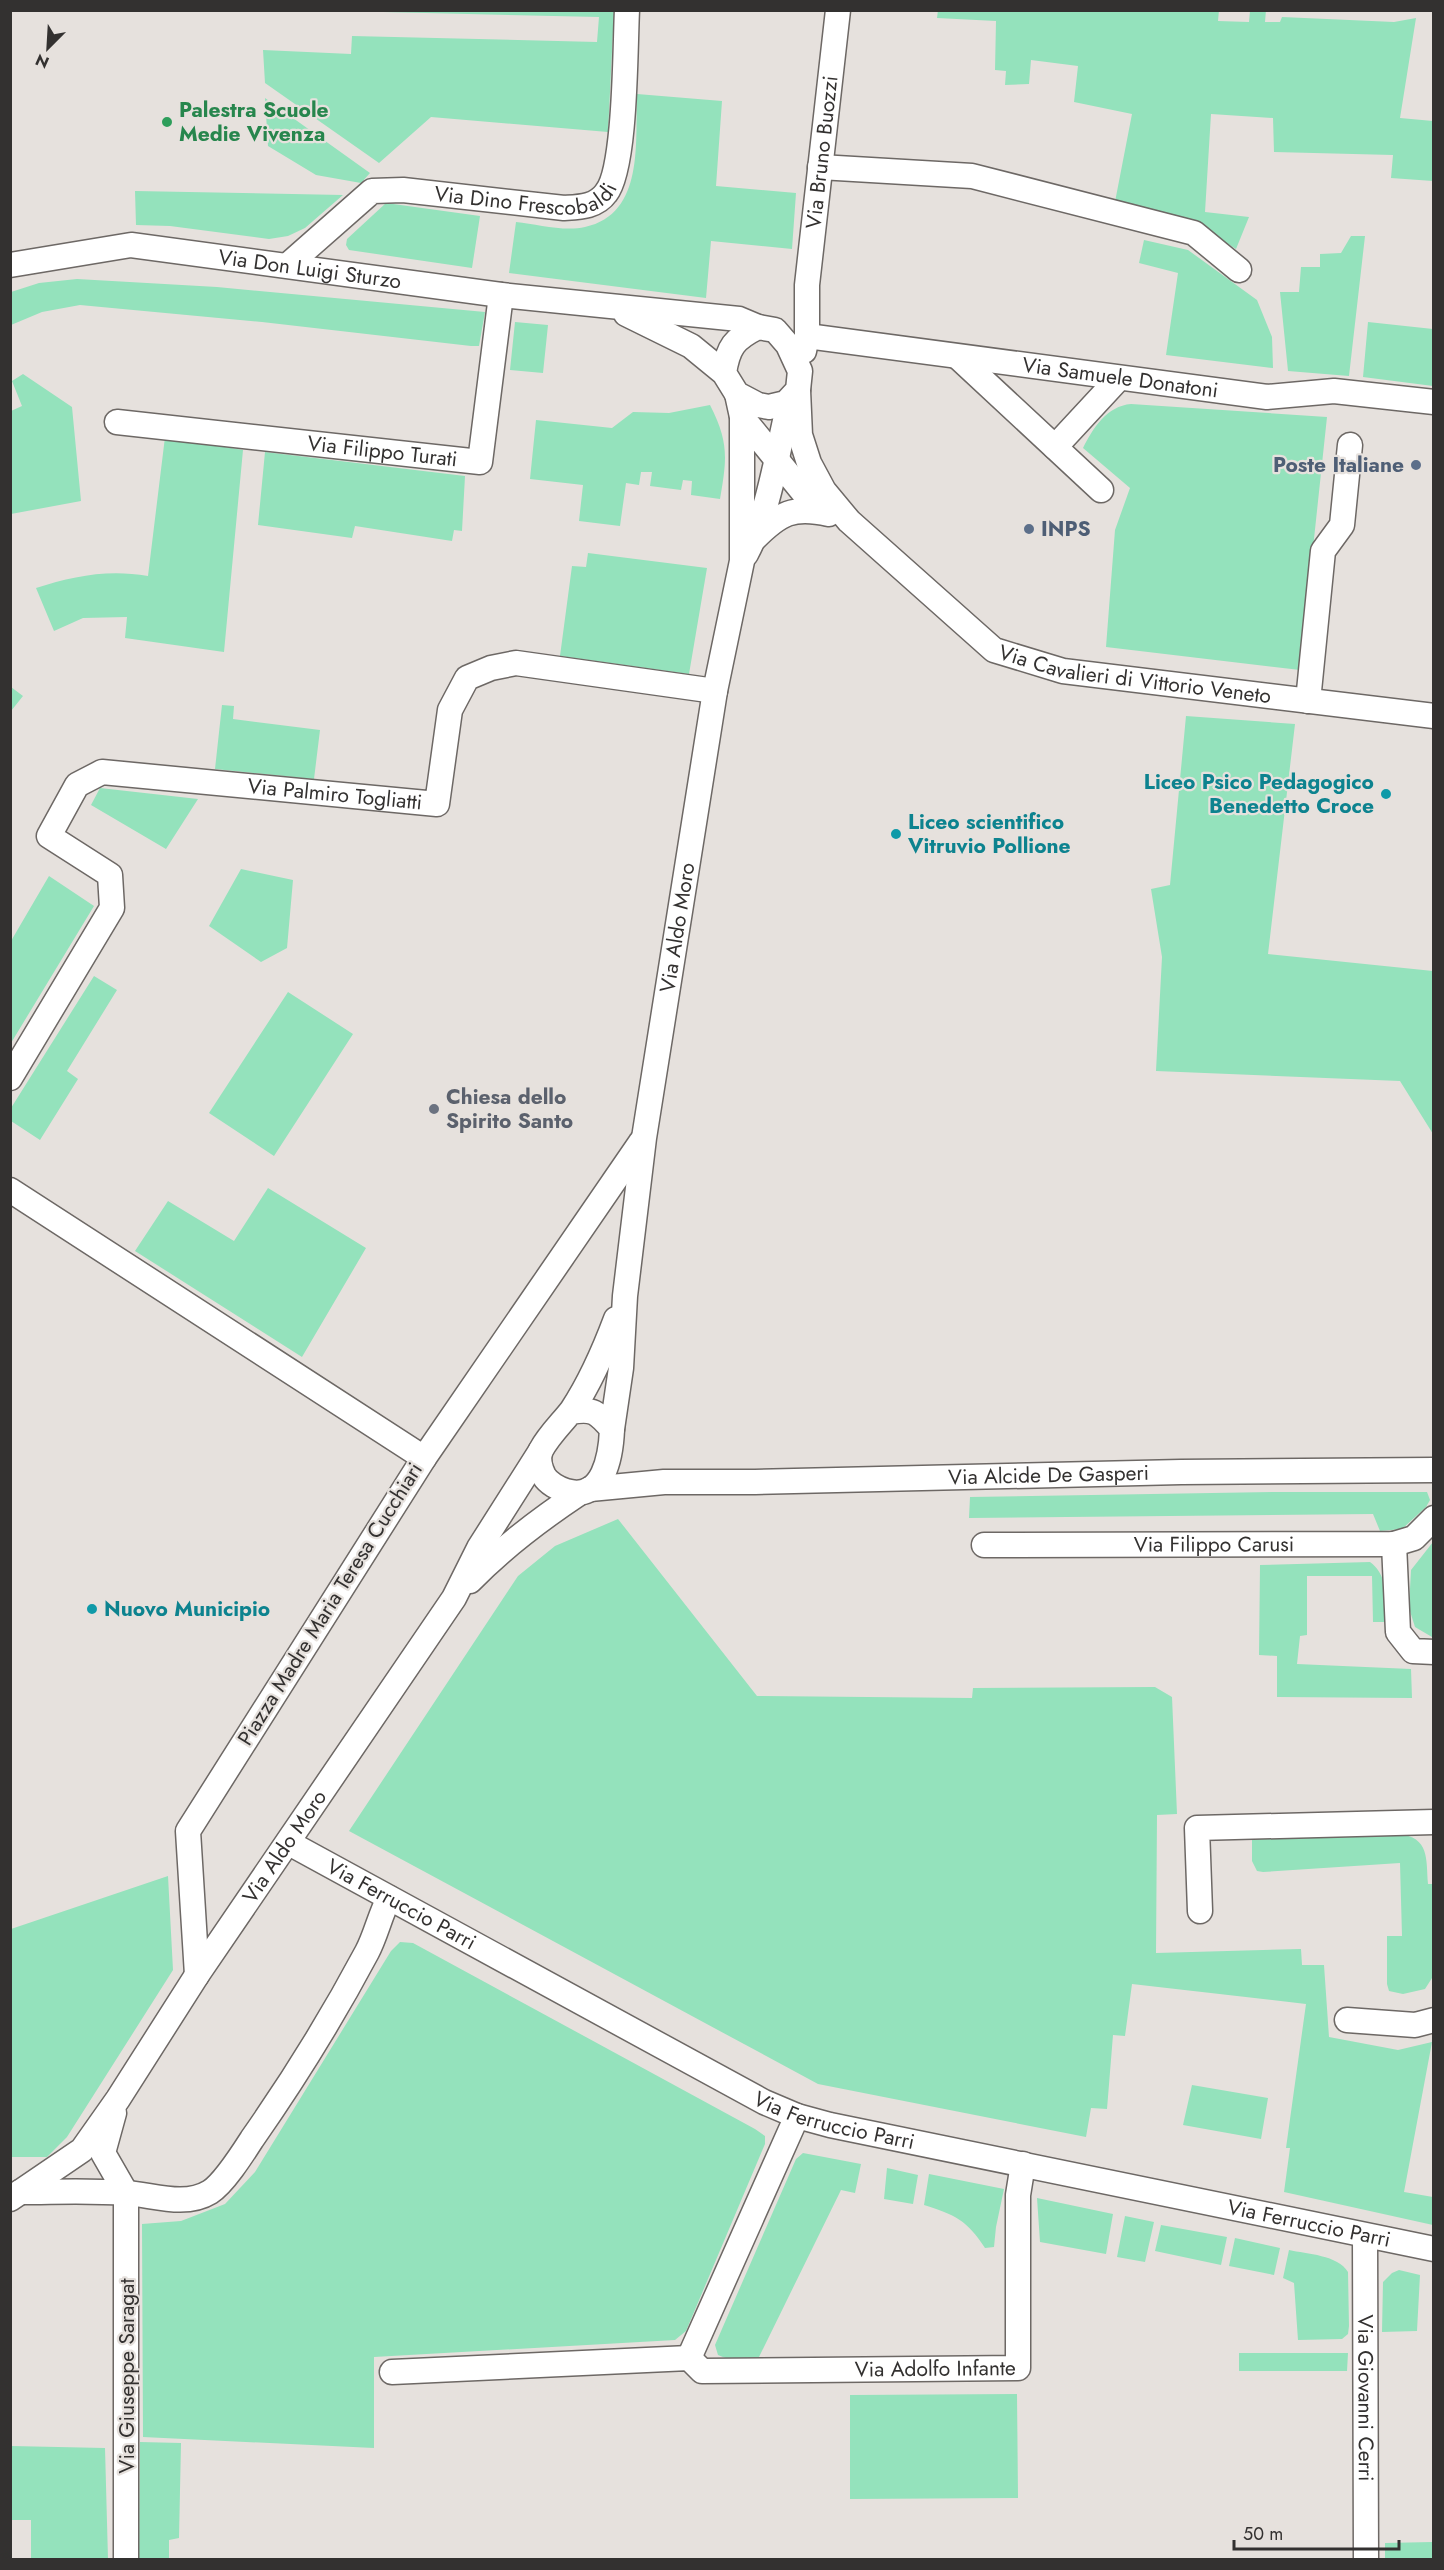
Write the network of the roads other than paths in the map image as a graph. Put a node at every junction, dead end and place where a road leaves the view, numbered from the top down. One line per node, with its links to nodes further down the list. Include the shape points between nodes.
1 (627, 10): 5 (street, Via Dino Frescobaldi, via 618,166 606,194 589,206 564,208 372,190)
2 (838, 10): 3 (street, Via Bruno Buozzi)
3 (820, 167): 6 (street, via 972,176 1194,233); 8 (street, Via Bruno Buozzi)
4 (10, 265): 5 (street, Via Don Luigi Sturzo, via 131,245)
5 (288, 265): 7 (street, Via Don Luigi Sturzo)
6 (1239, 270)
7 (501, 295): 9 (street, Via Don Luigi Sturzo); 18 (street, Via Filippo Turati, via 480,462)
8 (806, 296): 10 (street, Via Bruno Buozzi, via 785,326); 11 (street, Via Bruno Buozzi)
9 (608, 306): 10 (street, Via Don Luigi Sturzo, via 739,319); 13 (street, Via Don Luigi Sturzo, via 691,346)
10 (766, 328): 13 (street, via 733,344); 15 (street, via 788,345)
11 (807, 336): 12 (street, Via Samuele Donatoni); 15 (street, Via Bruno Buozzi)
12 (958, 357): 14 (street, Via Samuele Donatoni); 20 (street)
13 (724, 373): 17 (street)
14 (1119, 378): 16 (street, Via Samuele Donatoni, via 1268,397 1334,391); 20 (street)
15 (795, 388): 17 (street, via 769,407); 21 (street); 23 (street, via 800,435 809,463)
16 (1434, 402)
17 (739, 406): 21 (street); 25 (street)
18 (117, 422)
19 (1350, 445): 27 (street, via 1342,525 1323,552)
20 (1055, 447): 22 (street)
21 (777, 458): 23 (street, via 803,492); 24 (street)
22 (1101, 490)
23 (838, 517): 24 (street, via 796,510 775,518); 27 (street, Via Cavalieri di Vittorio Veneto, via 994,650 1063,671)
24 (753, 540): 25 (street)
25 (742, 561): 26 (street, Via Aldo Moro)
26 (715, 691): 29 (street, Via Palmiro Togliatti, via 516,663 467,678 450,710 437,804 102,772 76,785 49,836 111,875 112,908); 30 (street, Via Aldo Moro)
27 (1308, 701): 28 (street, Via Cavalieri di Vittorio Veneto)
28 (1434, 716)
29 (10, 1078)
30 (644, 1138): 32 (street, Via Aldo Moro); 36 (street)
31 (10, 1190): 36 (street, Piazza Madre Maria Teresa Cucchiari)
32 (625, 1296): 33 (street, Via Aldo Moro, via 599,1365); 34 (street, Via Aldo Moro)
33 (570, 1412): 34 (street, via 587,1409 601,1416); 35 (street)
34 (612, 1440): 38 (street, Via Alcide De Gasperi, via 631,1469); 39 (street, via 601,1479)
35 (540, 1452): 39 (street, via 540,1467 547,1480 563,1491); 43 (street, Via Aldo Moro, via 478,1548)
36 (424, 1458): 49 (street, Piazza Madre Maria Teresa Cucchiari, via 188,1831)
37 (1434, 1470): 38 (street, Via Alcide De Gasperi)
38 (664, 1482): 39 (street, Via Alcide De Gasperi)
39 (584, 1492): 43 (street, Via Aldo Moro, via 536,1522 495,1555)
40 (1434, 1518): 41 (street, Via Filippo Carusi, via 1414,1538)
41 (1394, 1544): 42 (street, Via Filippo Carusi); 44 (street, via 1398,1632 1413,1651)
42 (984, 1545)
43 (454, 1598): 46 (street, Via Aldo Moro)
44 (1434, 1652)
45 (1434, 1822): 48 (street, via 1197,1828)
46 (289, 1843): 47 (street, Via Ferruccio Parri); 49 (street, Via Aldo Moro)
47 (389, 1898): 53 (street, Via Ferruccio Parri, via 764,2102); 55 (street, via 368,1949 336,2007 274,2107 210,2192 187,2199)
48 (1200, 1911)
49 (197, 1975): 52 (street, Via Aldo Moro)
50 (1347, 2020): 51 (street, via 1415,2025)
51 (1434, 2020)
52 (118, 2099): 55 (street, Via Aldo Moro, via 103,2153); 56 (street, Via Aldo Moro, via 82,2150)
53 (797, 2116): 54 (street, Via Ferruccio Parri); 59 (street)
54 (1023, 2164): 57 (street, Via Ferruccio Parri); 59 (street, Via Adolfo Infante, via 1018,2195 1018,2368 702,2371)
55 (126, 2193): 56 (street); 61 (street, Via Giuseppe Saragat)
56 (15, 2194)
57 (1365, 2236): 58 (street, Via Ferruccio Parri); 62 (street, Via Giovanni Cerri)
58 (1434, 2249)
59 (689, 2358): 60 (street)
60 (392, 2372)
61 (126, 2559)
62 (1366, 2559)

